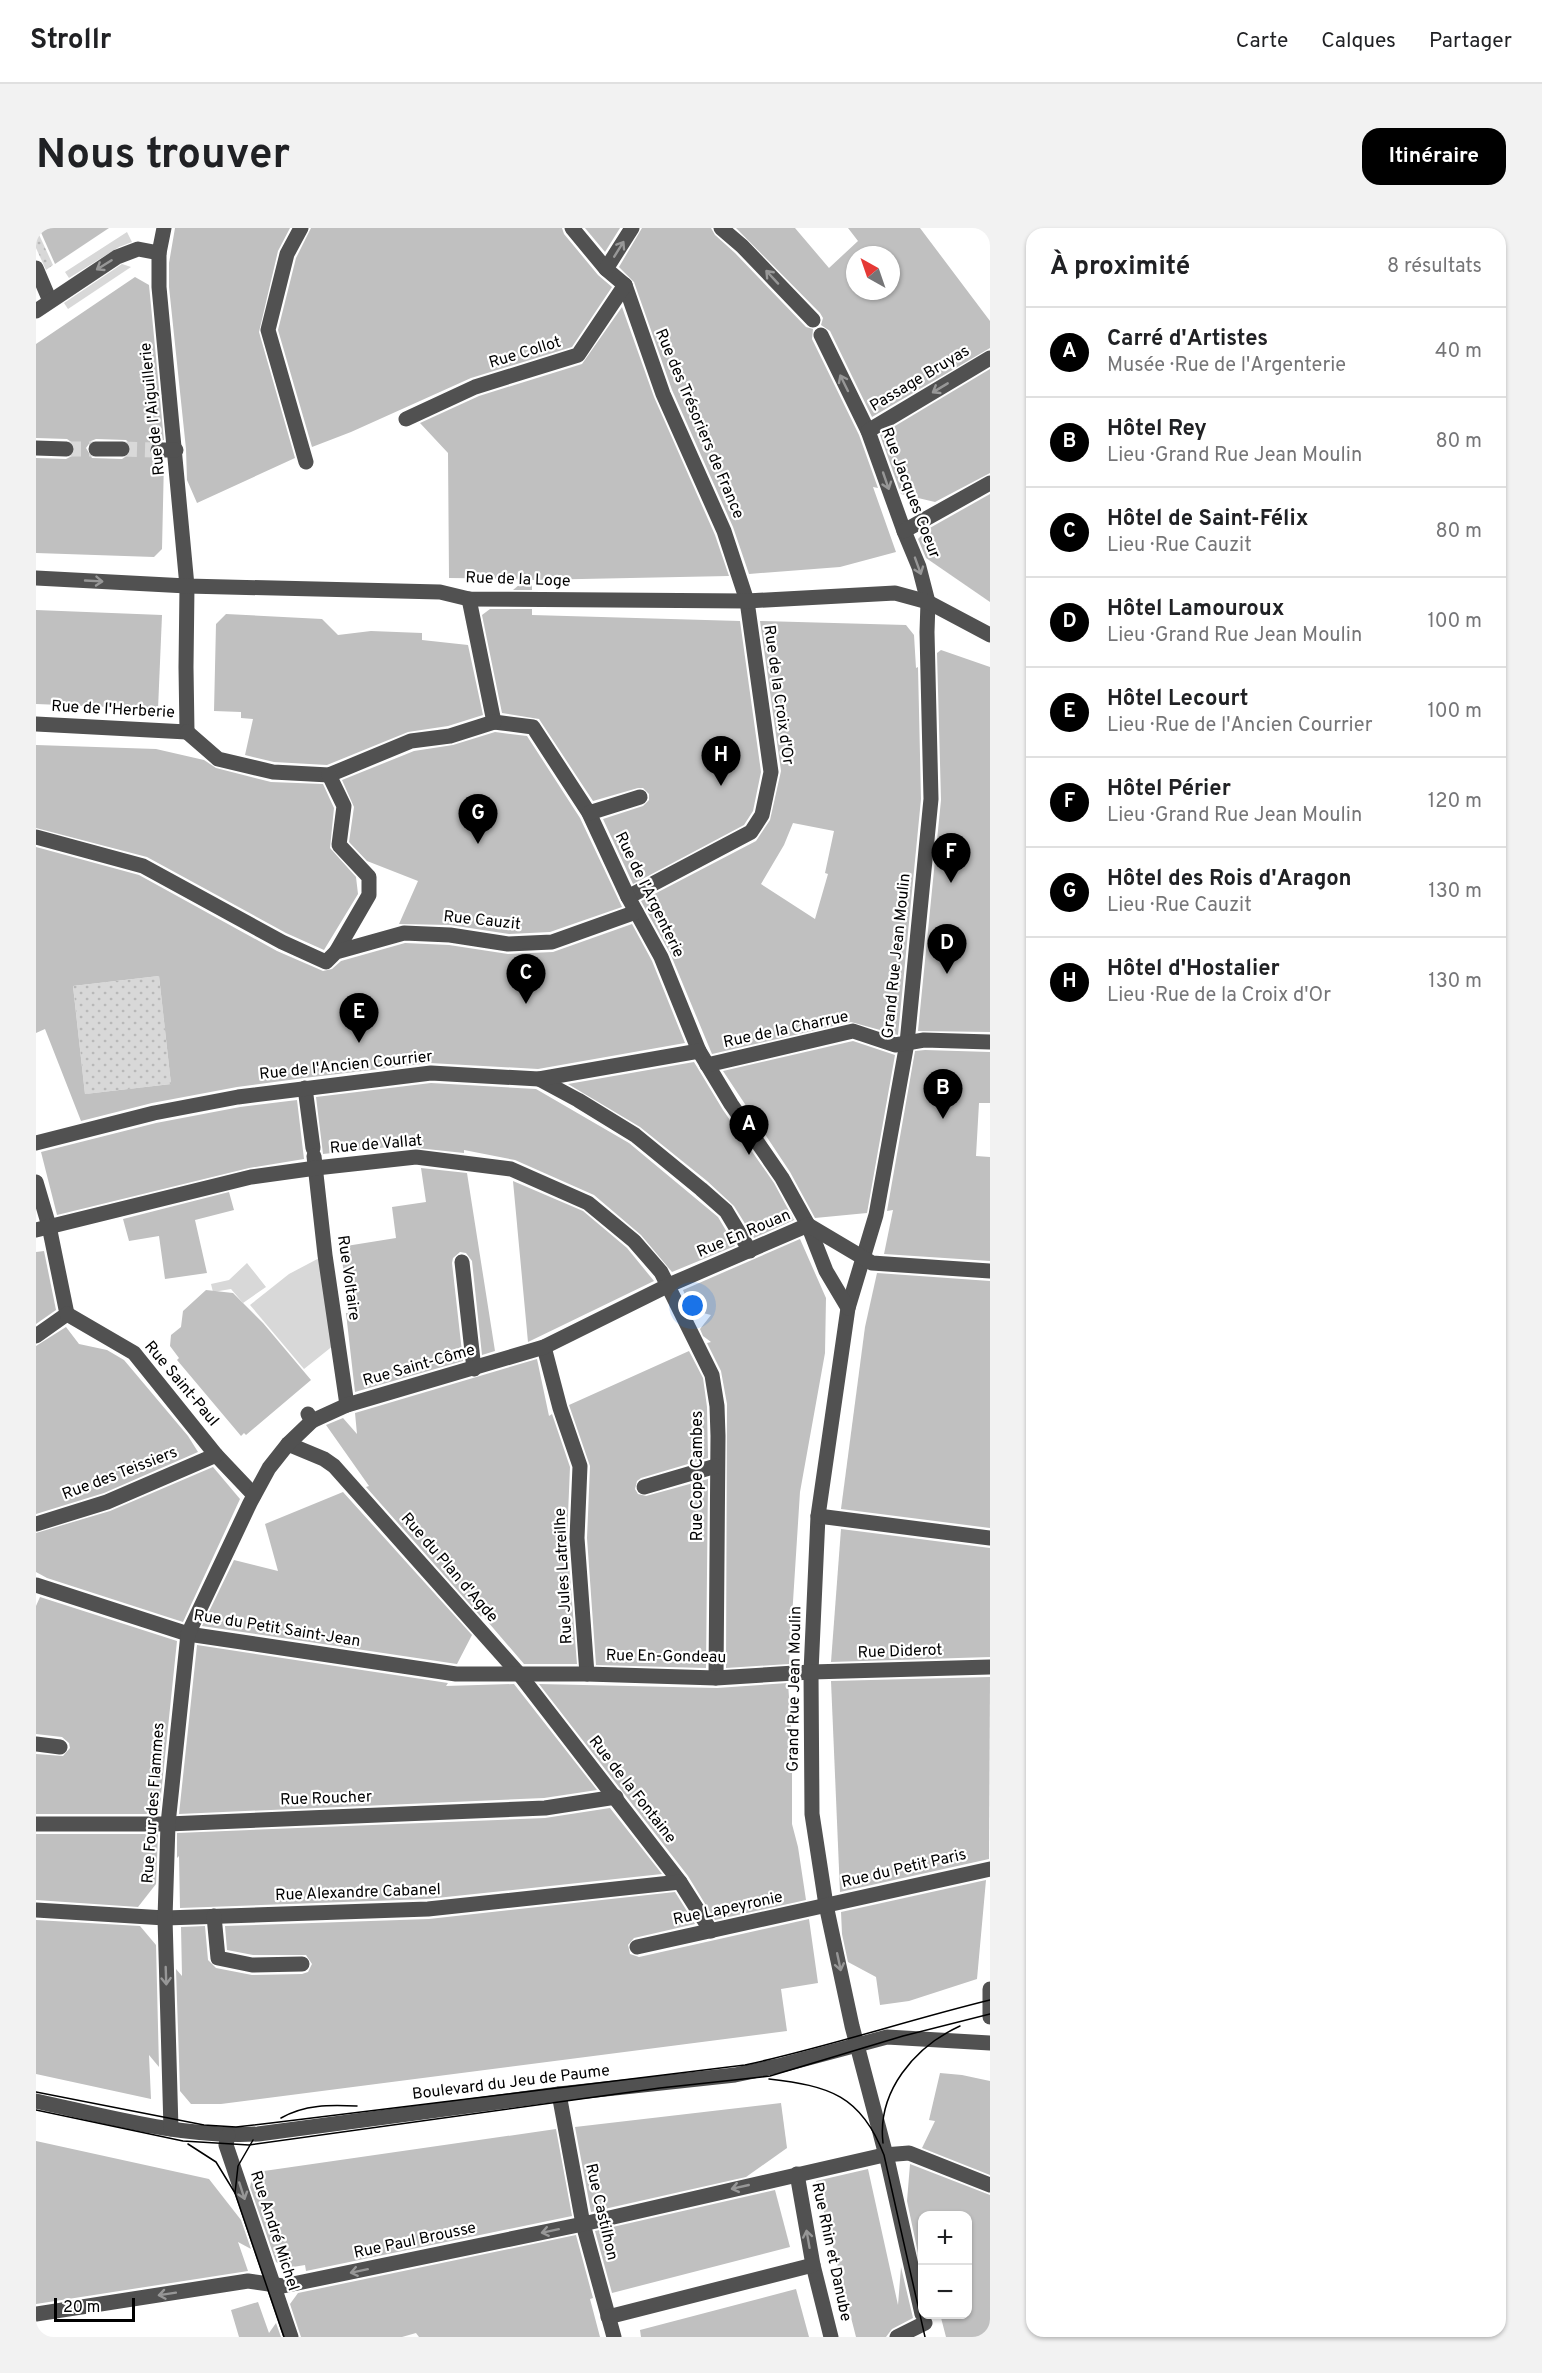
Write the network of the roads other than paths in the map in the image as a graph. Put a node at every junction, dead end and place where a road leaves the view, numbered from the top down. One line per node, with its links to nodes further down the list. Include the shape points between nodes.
1 (164, 228): 6 (street, Rue de l'Aiguillerie)
2 (301, 228): 23 (street, via 287,254 268,330)
3 (572, 228): 8 (street)
4 (632, 228): 8 (street, one-way to 4)
5 (721, 228): 12 (street, one-way to 5)
6 (159, 253): 10 (street, one-way to 10, via 138,249 117,257); 22 (street, Rue de l'Aiguillerie)
7 (36, 268): 10 (street)
8 (606, 269): 9 (street)
9 (625, 285): 15 (street, Rue Collot, via 578,355 476,387); 29 (street, Rue des Trésoriers de France, via 663,394 724,531)
10 (50, 301): 11 (street)
11 (36, 310)
12 (813, 320)
13 (821, 335): 16 (street, Rue Jacques Coeur, one-way to 13)
14 (990, 358): 16 (street, Passage Bruyas, one-way to 16)
15 (406, 419)
16 (868, 431): 25 (street, Rue Jacques Coeur, one-way to 25)
17 (36, 448): 18 (street)
18 (66, 449)
19 (96, 449): 20 (street)
20 (122, 449)
21 (158, 450): 22 (street)
22 (176, 450): 27 (street, Rue de l'Aiguillerie)
23 (306, 462)
24 (990, 483): 25 (street)
25 (904, 531): 30 (street, Rue Jacques Coeur, one-way to 30)
26 (36, 578): 27 (street, Rue de la Loge, one-way to 27)
27 (187, 586): 28 (street, Rue de la Loge, via 440,592); 34 (street, Rue de l'Aiguillerie)
28 (470, 599): 29 (street, Rue de la Loge); 32 (street)
29 (747, 601): 30 (street, Rue de la Loge, via 895,593); 39 (street, Rue de la Croix d'Or, via 771,772 762,815 751,832)
30 (928, 602): 31 (street, Rue de la Loge); 43 (street, Grand Rue Jean Moulin, via 931,799)
31 (990, 635)
32 (494, 722): 35 (street, via 450,736 411,741); 37 (street, Rue de l'Argenterie, via 533,727)
33 (36, 724): 34 (street, Rue de l'Herberie)
34 (188, 732): 35 (street, via 218,759 273,772)
35 (329, 776): 41 (street, via 344,806 339,845 369,877 369,896)
36 (640, 797): 37 (street)
37 (589, 813): 39 (street, Rue de l'Argenterie)
38 (36, 837): 41 (street, via 143,866 282,942)
39 (628, 897): 40 (street, Rue de l'Argenterie)
40 (636, 912): 41 (street, Rue Cauzit, via 552,942 508,944 404,933); 44 (street, Rue de l'Argenterie, via 661,957)
41 (331, 957)
42 (990, 1042): 43 (street, Rue de la Charrue)
43 (907, 1043): 45 (street, Rue de la Charrue, via 895,1045 853,1031); 54 (street, Grand Rue Jean Moulin, via 876,1215)
44 (699, 1051): 45 (street, Rue de l'Argenterie); 46 (street, Rue de l'Ancien Courrier)
45 (707, 1065): 51 (street, Rue de l'Argenterie, via 782,1178)
46 (539, 1079): 47 (street, Rue de l'Ancien Courrier, via 431,1073); 53 (street, via 635,1135 726,1211)
47 (305, 1088): 48 (street, Rue de l'Ancien Courrier, via 154,1113); 49 (street, Rue Voltaire)
48 (36, 1143)
49 (314, 1157): 52 (street, Rue de Vallat, via 251,1177); 57 (street, Rue de Vallat, via 416,1156 511,1169 588,1203 634,1241); 63 (street, Rue Voltaire)
50 (36, 1182): 52 (street)
51 (808, 1226): 53 (street, Rue En Rouan); 54 (street, Rue En Rouan); 58 (street, via 826,1271)
52 (42, 1228): 59 (street)
53 (750, 1251): 57 (street, Rue En Rouan)
54 (863, 1259): 56 (street, via 872,1263); 58 (street, Grand Rue Jean Moulin)
55 (462, 1262): 62 (street)
56 (990, 1271)
57 (669, 1285): 61 (street, Rue En Rouan); 67 (street, Rue Cope Cambes, via 712,1375 717,1406)
58 (848, 1308): 70 (street, Grand Rue Jean Moulin)
59 (67, 1314): 60 (street); 66 (street, Rue Saint-Paul, via 134,1353)
60 (36, 1336)
61 (544, 1347): 62 (street, Rue Saint-Côme); 77 (street, Rue Jules Latreilhe, via 580,1466 577,1538)
62 (474, 1369): 63 (street, Rue Saint-Côme)
63 (347, 1405): 64 (street, Rue Saint-Côme)
64 (310, 1417): 65 (street, Rue Four des Flammes)
65 (288, 1444): 69 (street, Rue Four des Flammes); 78 (street, Rue du Plan d'Agde, via 329,1463 351,1484)
66 (216, 1455): 69 (street, Rue Saint-Paul); 71 (street, Rue des Teissiers, via 107,1502)
67 (716, 1466): 68 (street); 79 (street, Rue Cope Cambes)
68 (644, 1487)
69 (254, 1495): 74 (street, Rue Four des Flammes)
70 (818, 1516): 72 (street); 76 (street, Grand Rue Jean Moulin)
71 (36, 1524)
72 (990, 1538)
73 (36, 1585): 74 (street, Rue du Petit Saint-Jean)
74 (188, 1634): 78 (street, Rue du Petit Saint-Jean, via 456,1674); 84 (street, Rue Four des Flammes)
75 (990, 1667): 76 (street, Rue Diderot)
76 (812, 1672): 79 (street, Rue En-Gondeau); 87 (street, Grand Rue Jean Moulin, via 812,1814)
77 (587, 1674): 78 (street, Rue En-Gondeau); 79 (street, Rue En-Gondeau)
78 (520, 1675): 82 (street, Rue de la Fontaine)
79 (716, 1678)
80 (36, 1744): 81 (street)
81 (60, 1747)
82 (616, 1797): 84 (street, Rue Roucher, via 545,1808); 86 (street, Rue de la Fontaine)
83 (36, 1824): 84 (street, Rue Roucher)
84 (168, 1824): 90 (street, Rue Four des Flammes)
85 (990, 1869): 87 (street, Rue du Petit Paris)
86 (680, 1882): 89 (street, Rue Alexandre Cabanel, via 428,1909); 91 (street, Rue de la Fontaine)
87 (826, 1905): 91 (street, Rue Lapeyronie); 97 (street, Grand Rue Jean Moulin, one-way to 97)
88 (36, 1910): 90 (street, Rue Alexandre Cabanel)
89 (214, 1916): 90 (street, Rue Alexandre Cabanel); 93 (street, via 218,1958 252,1965)
90 (165, 1918): 100 (street, Rue Four des Flammes, one-way to 100)
91 (711, 1931): 92 (street, Rue Lapeyronie)
92 (638, 1947)
93 (302, 1964)
94 (990, 1989): 95 (street)
95 (990, 2017)
96 (990, 2043): 97 (street, Boulevard du Jeu de Paume, via 903,2036)
97 (857, 2044): 98 (street, Boulevard du Jeu de Paume, via 735,2075); 102 (street, Grand Rue Jean Moulin)
98 (559, 2094): 101 (street, Boulevard du Jeu de Paume); 105 (street, Rue Castilhon)
99 (36, 2101): 100 (street, Boulevard du Jeu de Paume)
100 (171, 2129): 101 (street, Boulevard du Jeu de Paume)
101 (228, 2135): 107 (street, Rue André Michel, one-way to 107, via 226,2145)
102 (884, 2155): 103 (street, Rue Paul Brousse); 104 (street, Rue Paul Brousse, via 909,2153); 110 (street, Grand Rue Jean Moulin)
103 (797, 2174): 105 (street, Rue Paul Brousse, one-way to 105); 106 (street, Rue Rhin et Danube, one-way to 103)
104 (990, 2185)
105 (583, 2224): 107 (street, Rue Paul Brousse, one-way to 107, via 284,2286); 109 (street, Rue Castilhon)
106 (813, 2265): 109 (street); 113 (street, Rue Rhin et Danube)
107 (272, 2284): 108 (street, Rue Paul Brousse, one-way to 108, via 248,2281); 111 (street, Rue André Michel)
108 (36, 2314)
109 (608, 2317): 112 (street, Rue Castilhon)
110 (924, 2322): 114 (street)
111 (291, 2337)
112 (614, 2337)
113 (831, 2337)
114 (897, 2337)

